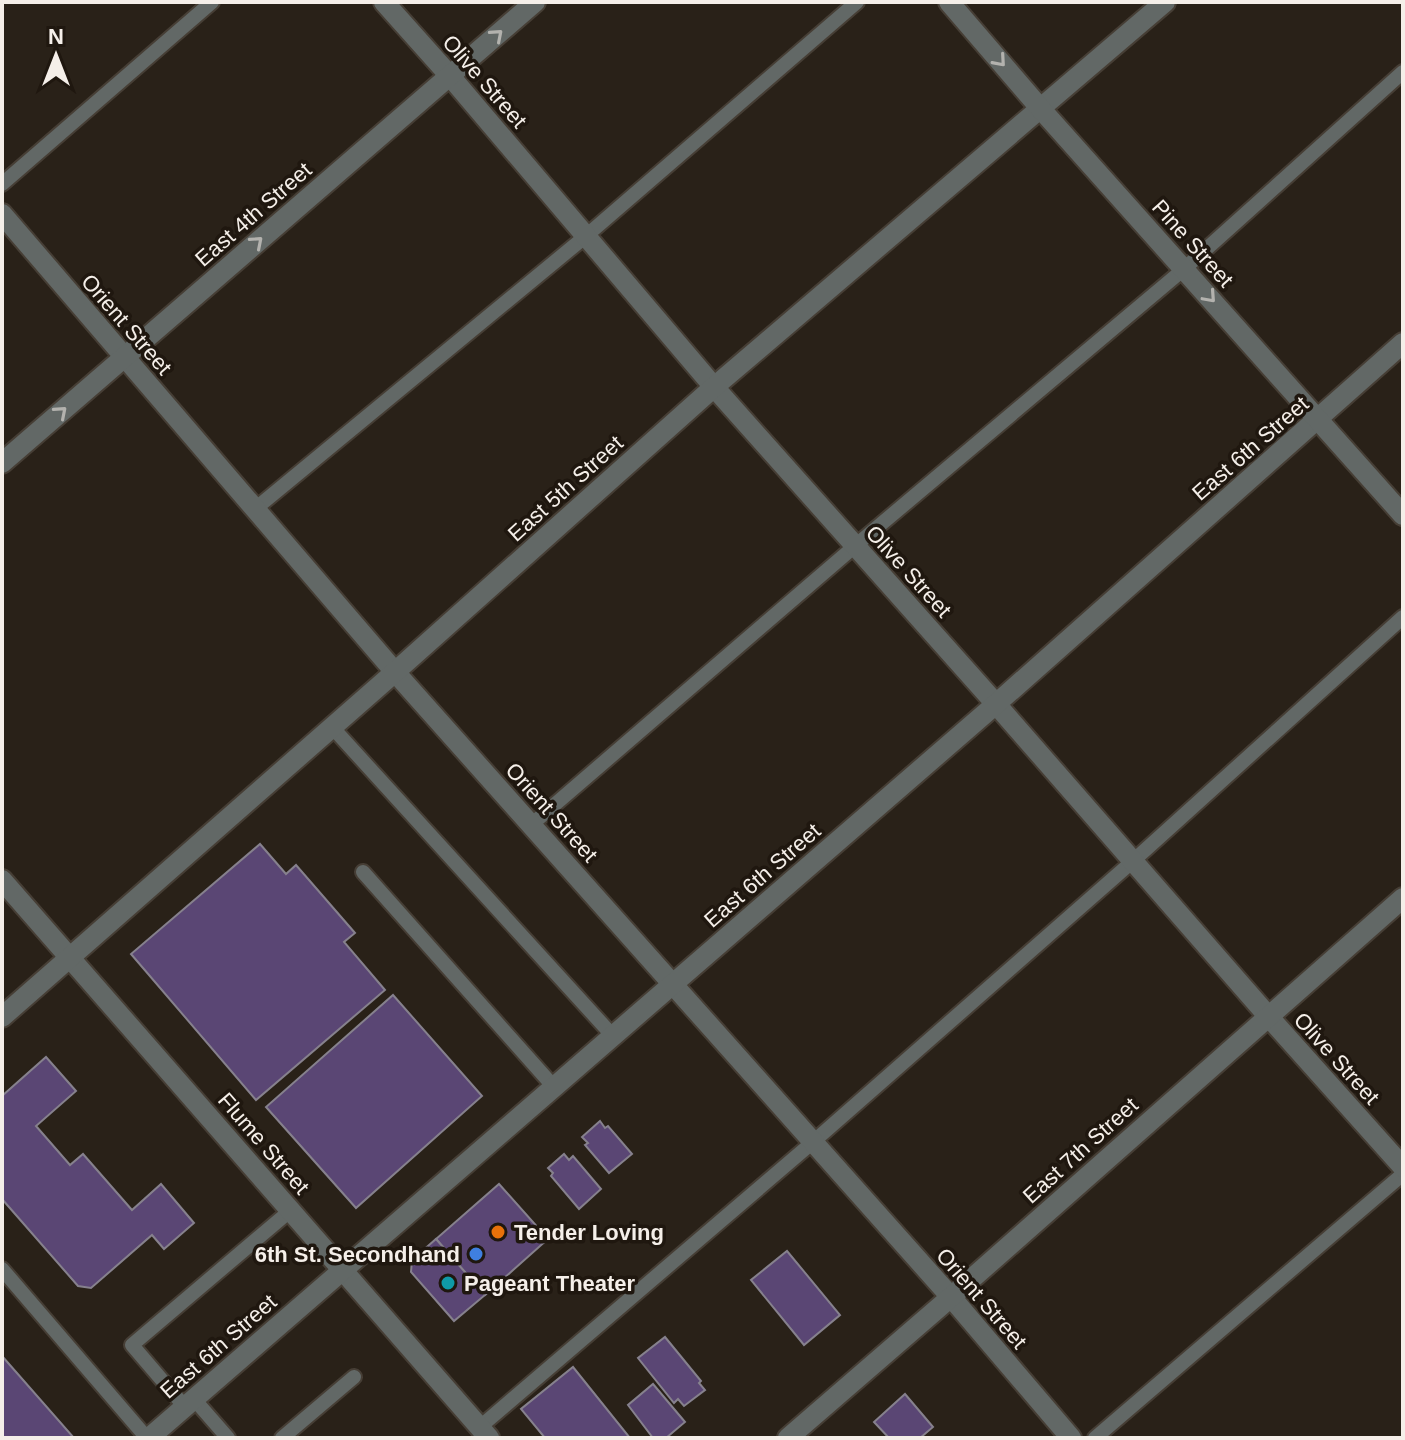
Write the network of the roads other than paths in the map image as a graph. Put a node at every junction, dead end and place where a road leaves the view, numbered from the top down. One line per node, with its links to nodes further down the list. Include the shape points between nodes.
1 (212, 2): 10 (lane)
2 (384, 2): 8 (street, Olive Street)
3 (535, 2): 8 (street, East 4th Street, one-way to 3)
4 (857, 2): 12 (lane)
5 (949, 2): 9 (street, Pine Street, one-way to 9)
6 (1165, 2): 9 (street, East 5th Street)
7 (1403, 72): 13 (lane)
8 (450, 76): 12 (street, Olive Street); 15 (street, East 4th Street, one-way to 8)
9 (1040, 108): 13 (street, Pine Street); 16 (street, East 5th Street)
10 (2, 184)
11 (2, 214): 15 (street, Orient Street)
12 (586, 236): 16 (street, Olive Street); 19 (lane)
13 (1184, 269): 17 (street, Pine Street, one-way to 17); 21 (lane)
14 (1403, 343): 17 (street, East 6th Street)
15 (124, 357): 18 (street, East 4th Street, one-way to 15); 19 (street, Orient Street)
16 (714, 387): 21 (street, Olive Street); 23 (street, East 5th Street)
17 (1319, 419): 20 (street, Pine Street); 24 (street, East 6th Street)
18 (2, 463)
19 (255, 509): 23 (street, Orient Street)
20 (1403, 515)
21 (855, 546): 24 (street, Olive Street); 26 (lane)
22 (1403, 617): 27 (lane)
23 (395, 672): 25 (street, East 5th Street); 26 (street, Orient Street)
24 (996, 704): 27 (street, Olive Street); 32 (street, East 6th Street)
25 (332, 727): 31 (street, East 5th Street); 35 (lane)
26 (531, 825): 32 (street, Orient Street)
27 (1133, 861): 33 (street, Olive Street); 37 (lane)
28 (363, 872): 36 (lane)
29 (2, 880): 31 (street, Flume Street)
30 (1403, 898): 33 (street, East 7th Street)
31 (69, 957): 34 (street, East 5th Street); 40 (street, Flume Street)
32 (673, 985): 35 (street, East 6th Street); 37 (street, Orient Street)
33 (1268, 1016): 38 (street, Olive Street); 43 (street, East 7th Street)
34 (2, 1017)
35 (613, 1036): 36 (street, East 6th Street)
36 (554, 1087): 42 (street, East 6th Street)
37 (813, 1142): 43 (street, Orient Street); 46 (lane)
38 (1403, 1167)
39 (1403, 1174): 52 (lane)
40 (291, 1210): 42 (street, Flume Street); 45 (lane, via 132,1345)
41 (2, 1269): 47 (lane)
42 (343, 1270): 45 (street, East 6th Street); 46 (street, Flume Street)
43 (951, 1297): 50 (street, East 7th Street); 51 (street, Orient Street)
44 (354, 1377): 49 (lane)
45 (189, 1403): 47 (street, East 6th Street); 48 (lane)
46 (484, 1433)
47 (148, 1438)
48 (228, 1438)
49 (282, 1438)
50 (788, 1438)
51 (1071, 1438)
52 (1095, 1438)

